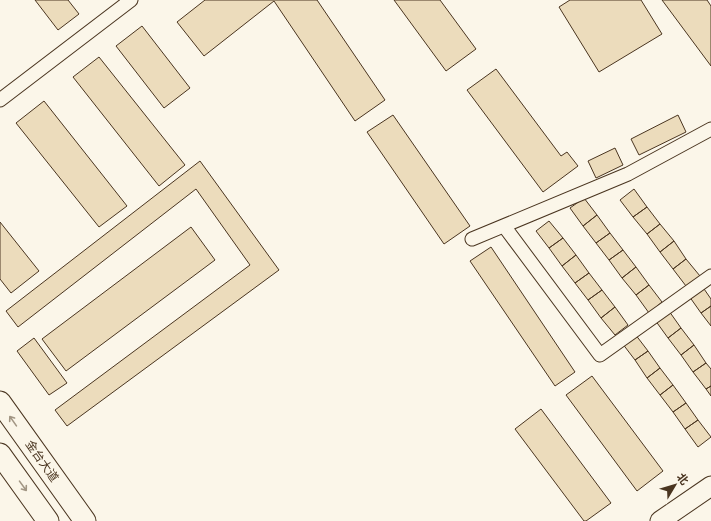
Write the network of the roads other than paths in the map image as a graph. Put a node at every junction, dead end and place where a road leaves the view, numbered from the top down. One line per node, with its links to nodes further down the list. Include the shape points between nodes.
1 (131, 0): 2 (street)
2 (0, 100)
3 (709, 134): 4 (street, via 628,174)
4 (504, 226): 5 (street); 6 (street, via 600,355)
5 (472, 239)
6 (711, 276)
7 (0, 402): 11 (main road, 金台大道, one-way to 7)
8 (0, 454): 10 (main road, one-way to 10)
9 (711, 486): 12 (street)
10 (48, 521)
11 (85, 521)
12 (660, 521)

